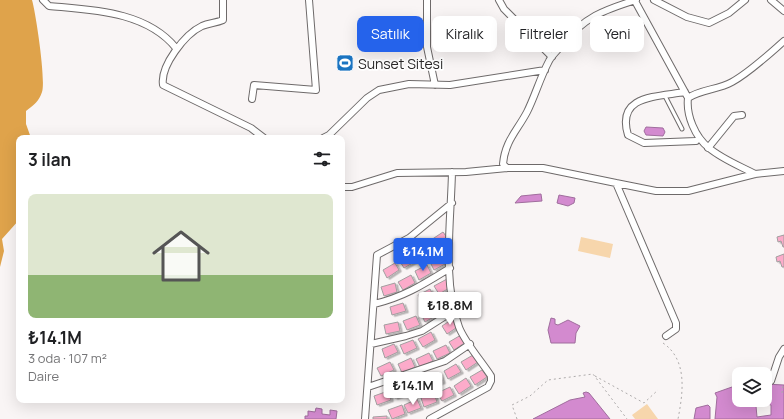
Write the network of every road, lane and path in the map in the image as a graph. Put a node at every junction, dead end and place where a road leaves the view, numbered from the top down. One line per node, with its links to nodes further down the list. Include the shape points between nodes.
1 (43, 0): 12 (street, via 49,6 110,12 152,28)
2 (223, 0): 12 (street, via 223,20 202,26 181,41)
3 (309, 0): 18 (street, via 316,90 254,85)
4 (427, 0): 15 (street, via 426,47)
5 (499, 0): 13 (street, via 504,9)
6 (636, 0): 13 (street, via 607,9 588,19 572,32); 16 (street)
7 (654, 0): 8 (street, via 686,17 709,23 729,13)
8 (745, 0)
9 (771, 0): 10 (street)
10 (784, 11)
11 (784, 42): 16 (street, via 733,82)
12 (176, 48): 21 (street, via 162,79 163,85 251,128)
13 (552, 57): 14 (street)
14 (545, 70): 15 (street, via 450,85); 25 (street, via 527,113 508,141 503,164)
15 (435, 85): 22 (street, via 409,84 379,90 367,98)
16 (686, 95): 17 (street); 24 (street, via 690,119)
17 (665, 96): 20 (lane); 23 (street, via 632,105 626,112 624,123 628,135 644,143)
18 (252, 99)
19 (742, 115): 24 (street, via 734,116)
20 (682, 129)
21 (260, 135)
22 (329, 135)
23 (696, 141)
24 (708, 148): 28 (street)
25 (507, 168): 27 (street); 29 (street, via 543,168)
26 (784, 171): 28 (street)
27 (452, 172): 30 (street, via 397,173); 31 (street)
28 (755, 174): 29 (street, via 688,191 656,191)
29 (616, 183): 35 (street, via 676,323 676,329)
30 (345, 187)
31 (452, 203): 32 (street); 33 (street, via 409,238 378,255)
32 (450, 268): 33 (street, via 409,293); 34 (street)
33 (374, 304): 37 (street)
34 (455, 310): 37 (street, via 422,330); 38 (street, via 459,328)
35 (666, 336)
36 (663, 343): 50 (path, via 680,365 681,403)
37 (371, 344): 43 (street)
38 (470, 344): 43 (street, via 445,361); 47 (street, via 491,376 491,381 488,386)
39 (784, 349): 41 (street)
40 (593, 374): 44 (path, via 644,403); 48 (path, via 548,380 530,396 512,405); 49 (path)
41 (772, 378)
42 (783, 385): 45 (path)
43 (368, 387): 46 (street)
44 (658, 390)
45 (782, 393)
46 (365, 419)
47 (430, 419)
48 (517, 419)
49 (627, 419)
50 (678, 419)

